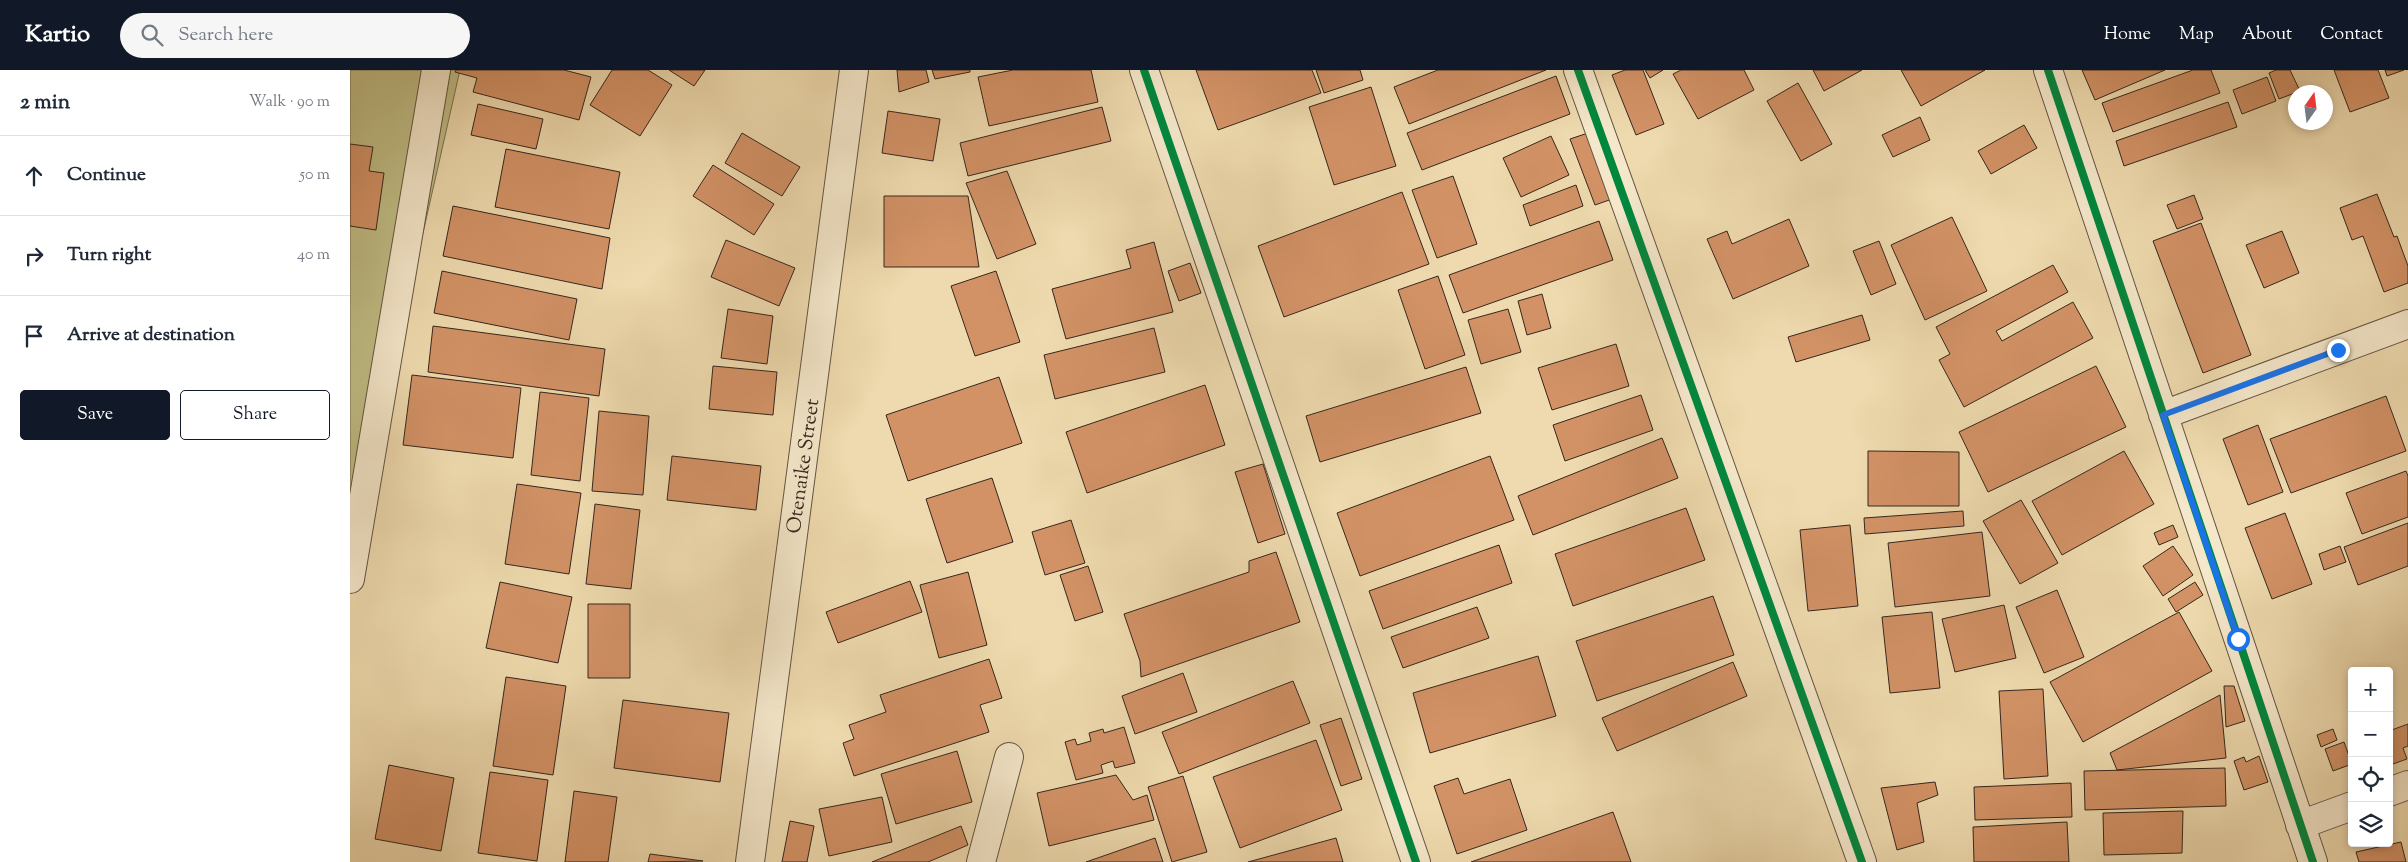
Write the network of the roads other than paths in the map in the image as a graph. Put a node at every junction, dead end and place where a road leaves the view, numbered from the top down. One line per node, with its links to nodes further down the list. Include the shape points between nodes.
1 (436, 70): 8 (street)
2 (854, 70): 14 (street, Otenaike Street)
3 (1144, 70): 16 (street)
4 (1578, 70): 17 (street)
5 (2048, 70): 7 (street)
6 (2408, 324): 7 (street)
7 (2163, 415): 13 (street)
8 (350, 579)
9 (1009, 757): 15 (street)
10 (2408, 785): 11 (street)
11 (2393, 791)
12 (2348, 807): 13 (street)
13 (2300, 825): 18 (street)
14 (750, 862)
15 (981, 862)
16 (1416, 862)
17 (1862, 862)
18 (2313, 862)

